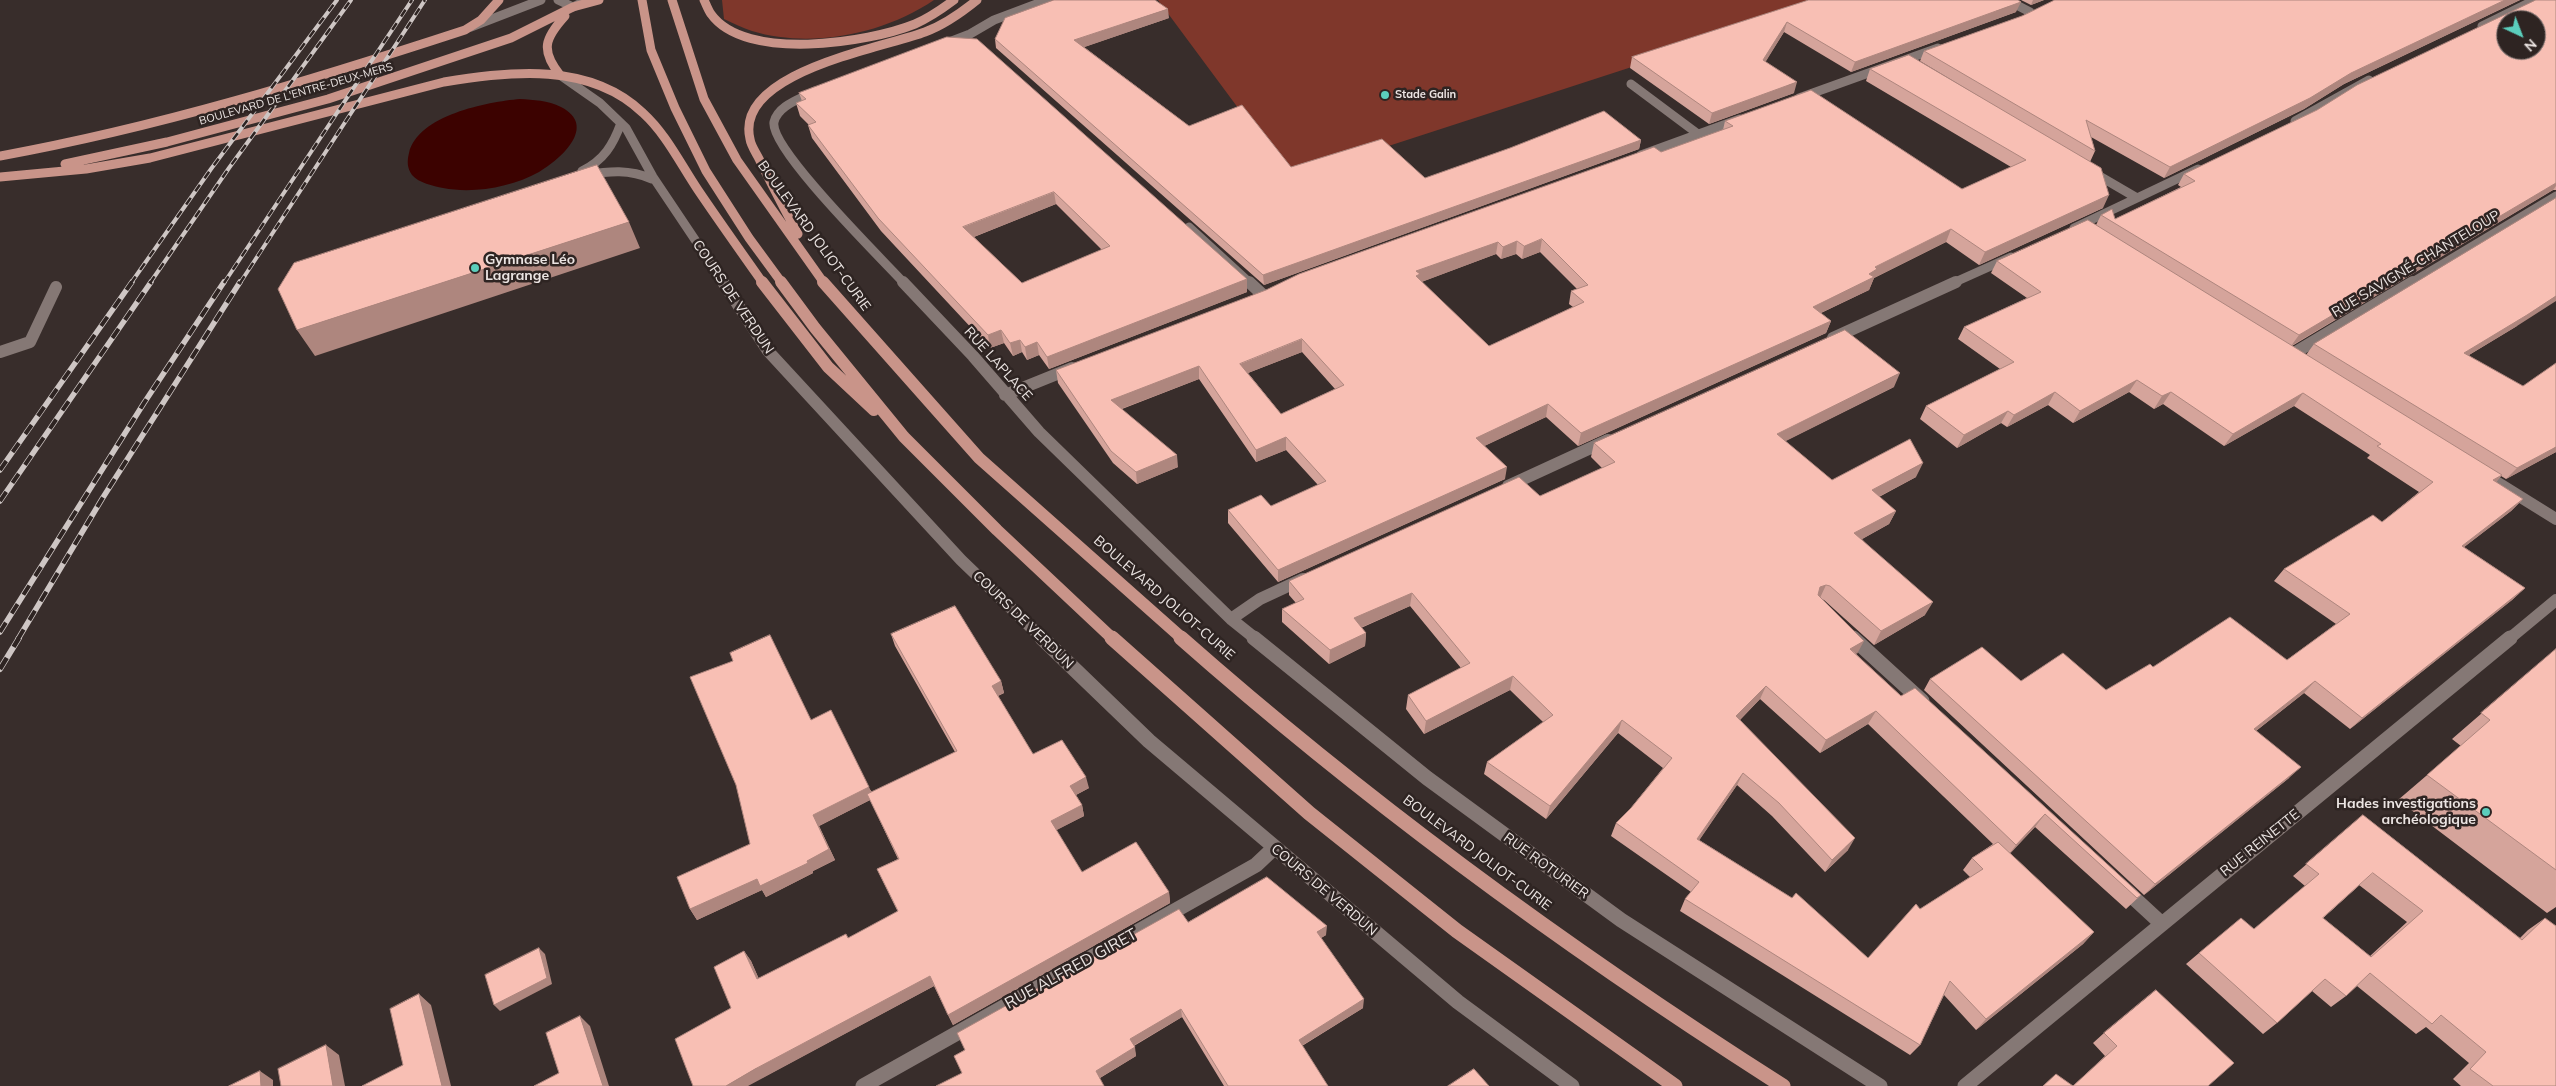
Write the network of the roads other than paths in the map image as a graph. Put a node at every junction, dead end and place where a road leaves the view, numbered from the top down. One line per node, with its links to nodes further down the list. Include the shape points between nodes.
1 (499, 0): 17 (main road, via 481,20)
2 (541, 0): 17 (street, BOULEVARD DE L'ENTRE-DEUX-MERS)
3 (558, 0): 15 (street)
4 (581, 0): 15 (main road)
5 (587, 0): 15 (street, BOULEVARD DE L'ENTRE-DEUX-MERS)
6 (599, 0): 15 (main road)
7 (642, 0): 56 (main road, via 655,58 706,171 749,238 815,328)
8 (704, 0): 9 (main road, via 716,21 731,30 774,41 832,44 915,24)
9 (954, 0)
10 (977, 0): 48 (main road, via 956,17 926,32 855,53 788,78 754,106 748,125 749,138 772,187)
11 (1047, 0): 19 (street, via 994,20)
12 (2007, 0): 16 (street, via 2034,11)
13 (2535, 0): 18 (street)
14 (672, 4): 48 (main road, BOULEVARD JOLIOT-CURIE, via 704,98 737,160)
15 (573, 7): 23 (main road, via 553,28 546,42 547,60); 38 (main road, BOULEVARD DE L'ENTRE-DEUX-MERS, via 511,38 328,99 167,142)
16 (2014, 20)
17 (465, 30): 32 (main road, BOULEVARD DE L'ENTRE-DEUX-MERS, via 196,113 115,134)
18 (2473, 30)
19 (970, 34): 21 (street); 22 (street)
20 (1952, 43): 27 (street, via 1909,63)
21 (981, 44)
22 (932, 48)
23 (560, 75): 29 (street, COURS DE VERDUN, via 612,111); 38 (main road, via 514,73 444,81 125,163 56,173); 56 (main road, via 610,89 633,104 662,134 694,185 800,333 829,368)
24 (2374, 77): 30 (street)
25 (1631, 84): 31 (street)
26 (825, 87): 54 (street, RUE LAPLACE, via 780,110 774,123 775,134 808,181 973,356)
27 (1788, 102)
28 (1752, 115): 31 (street)
29 (621, 123): 39 (street, COURS DE VERDUN, via 634,139); 39 (street, via 613,147 603,158 575,176 627,169)
30 (2282, 128)
31 (1698, 134): 35 (street)
32 (32, 150): 33 (street); 34 (main road, BOULEVARD DE L'ENTRE-DEUX-MERS)
33 (0, 151)
34 (0, 156)
35 (1632, 158)
36 (2077, 163): 41 (street)
37 (2204, 166): 41 (street)
38 (0, 176)
39 (652, 179): 65 (street, COURS DE VERDUN, via 662,189 768,351 870,464 961,560 1142,734)
40 (2556, 196): 52 (street, RUE SAVIGNÉ-CHANTELOUP)
41 (2137, 198): 43 (street)
42 (1182, 221): 49 (street)
43 (2082, 225): 44 (street); 45 (street)
44 (2064, 233)
45 (2096, 233)
46 (2019, 254): 50 (street)
47 (56, 287): 51 (street, via 30,342)
48 (831, 293): 71 (main road, BOULEVARD JOLIOT-CURIE, via 979,458 1308,746 1492,890 1701,1034)
49 (1263, 295)
50 (1820, 344)
51 (0, 352)
52 (2291, 355)
53 (1086, 363): 54 (street)
54 (1005, 395): 62 (street, RUE LAPLACE)
55 (1621, 434): 58 (street)
56 (904, 437): 70 (main road, via 1154,678 1309,812 1457,931)
57 (2472, 467): 59 (street)
58 (1495, 492)
59 (2556, 519)
60 (1314, 574): 62 (street, via 1260,598)
61 (2556, 600): 67 (street, RUE REINETTE)
62 (1231, 619): 72 (street, RUE ROTURIER, via 1427,778 1621,920)
63 (1841, 626): 64 (street)
64 (1935, 713)
65 (1274, 848): 68 (street, RUE ALFRED GIRET, via 1256,865); 69 (street, COURS DE VERDUN, via 1458,1002)
66 (2115, 881): 67 (street)
67 (2162, 924): 73 (street, RUE REINETTE)
68 (863, 1086)
69 (1572, 1086)
70 (1675, 1086)
71 (1783, 1086)
72 (1880, 1086)
73 (1965, 1086)

